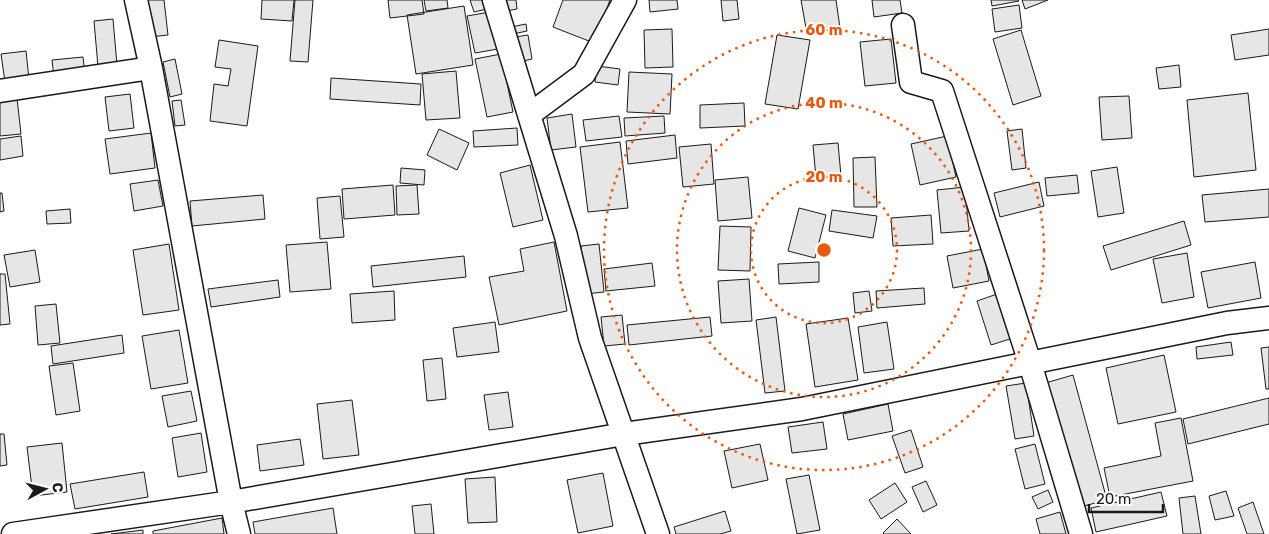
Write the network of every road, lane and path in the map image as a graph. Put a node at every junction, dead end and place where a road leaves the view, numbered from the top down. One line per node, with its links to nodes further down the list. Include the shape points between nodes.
1 (136, 0): 5 (street)
2 (494, 0): 7 (street)
3 (625, 0): 7 (street, via 584,74)
4 (903, 25): 9 (street, via 911,82 942,91)
5 (151, 68): 6 (street); 11 (street)
6 (0, 91)
7 (530, 115): 10 (street, via 566,236 590,338)
8 (1269, 318): 9 (street, via 1227,323)
9 (1030, 363): 10 (street, via 802,409); 15 (street)
10 (624, 434): 11 (street); 14 (street)
11 (231, 502): 12 (street); 13 (street)
12 (14, 534)
13 (239, 534)
14 (658, 534)
15 (1081, 534)

